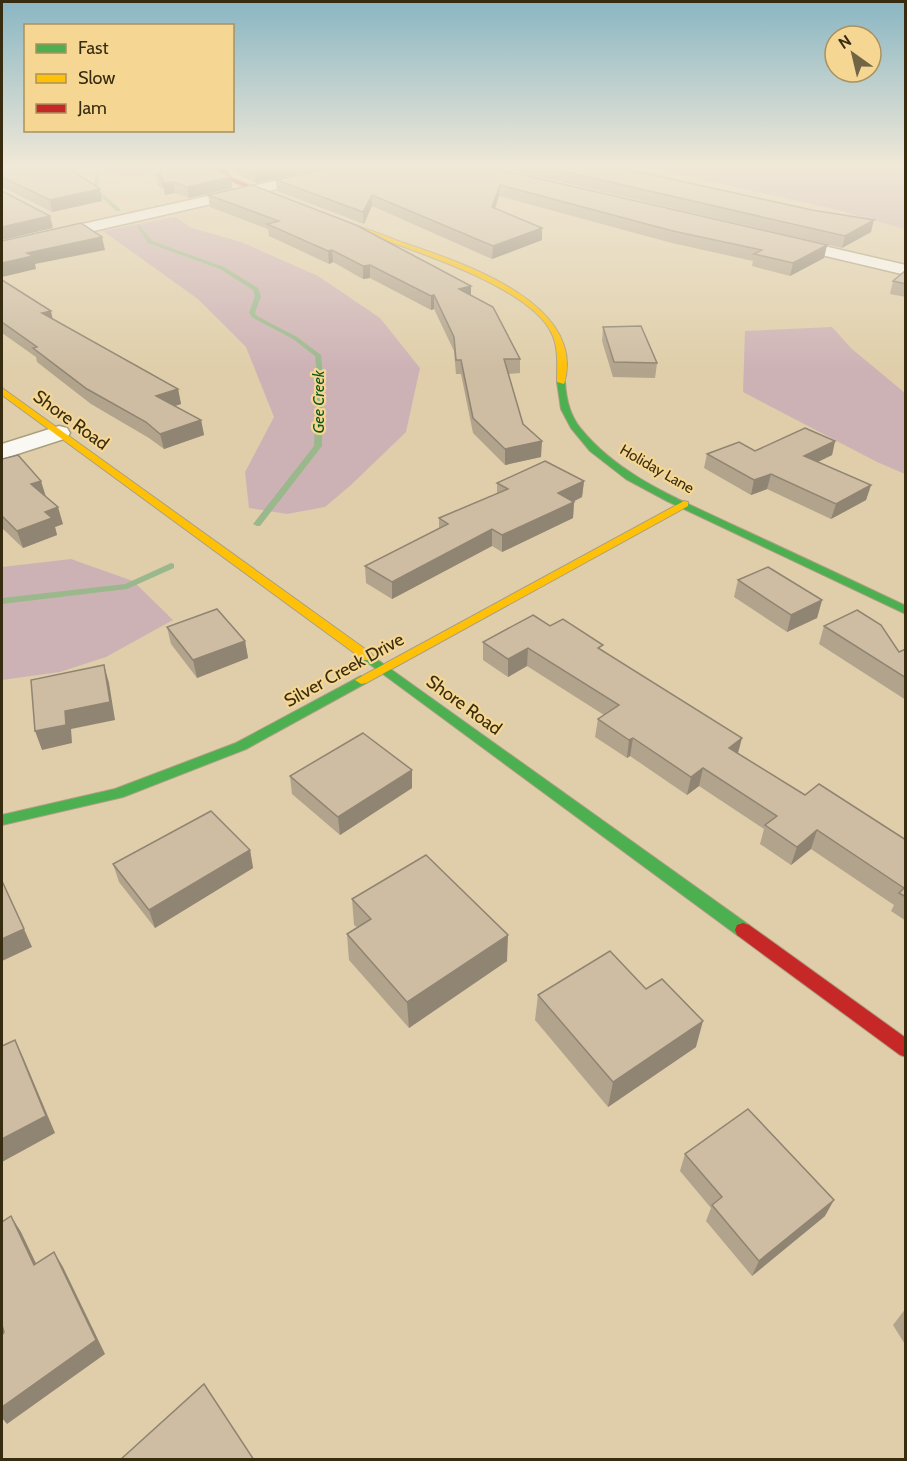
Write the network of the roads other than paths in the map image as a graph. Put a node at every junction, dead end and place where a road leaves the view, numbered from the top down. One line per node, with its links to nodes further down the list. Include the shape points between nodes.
1 (64, 233): 4 (street)
2 (368, 233): 9 (street, Holiday Lane, via 486,279 537,310 553,329 562,352 562,399 567,416 580,434 605,458)
3 (765, 237): 5 (street)
4 (2, 247)
5 (906, 270)
6 (2, 391): 7 (street, Shore Road)
7 (59, 434): 8 (street); 11 (street, Shore Road)
8 (2, 452)
9 (684, 504): 10 (street, Holiday Lane); 11 (street, Silver Creek Drive)
10 (906, 611)
11 (383, 669): 12 (street, Silver Creek Drive, via 241,746 118,793); 13 (street, Shore Road)
12 (2, 820)
13 (906, 1049)

